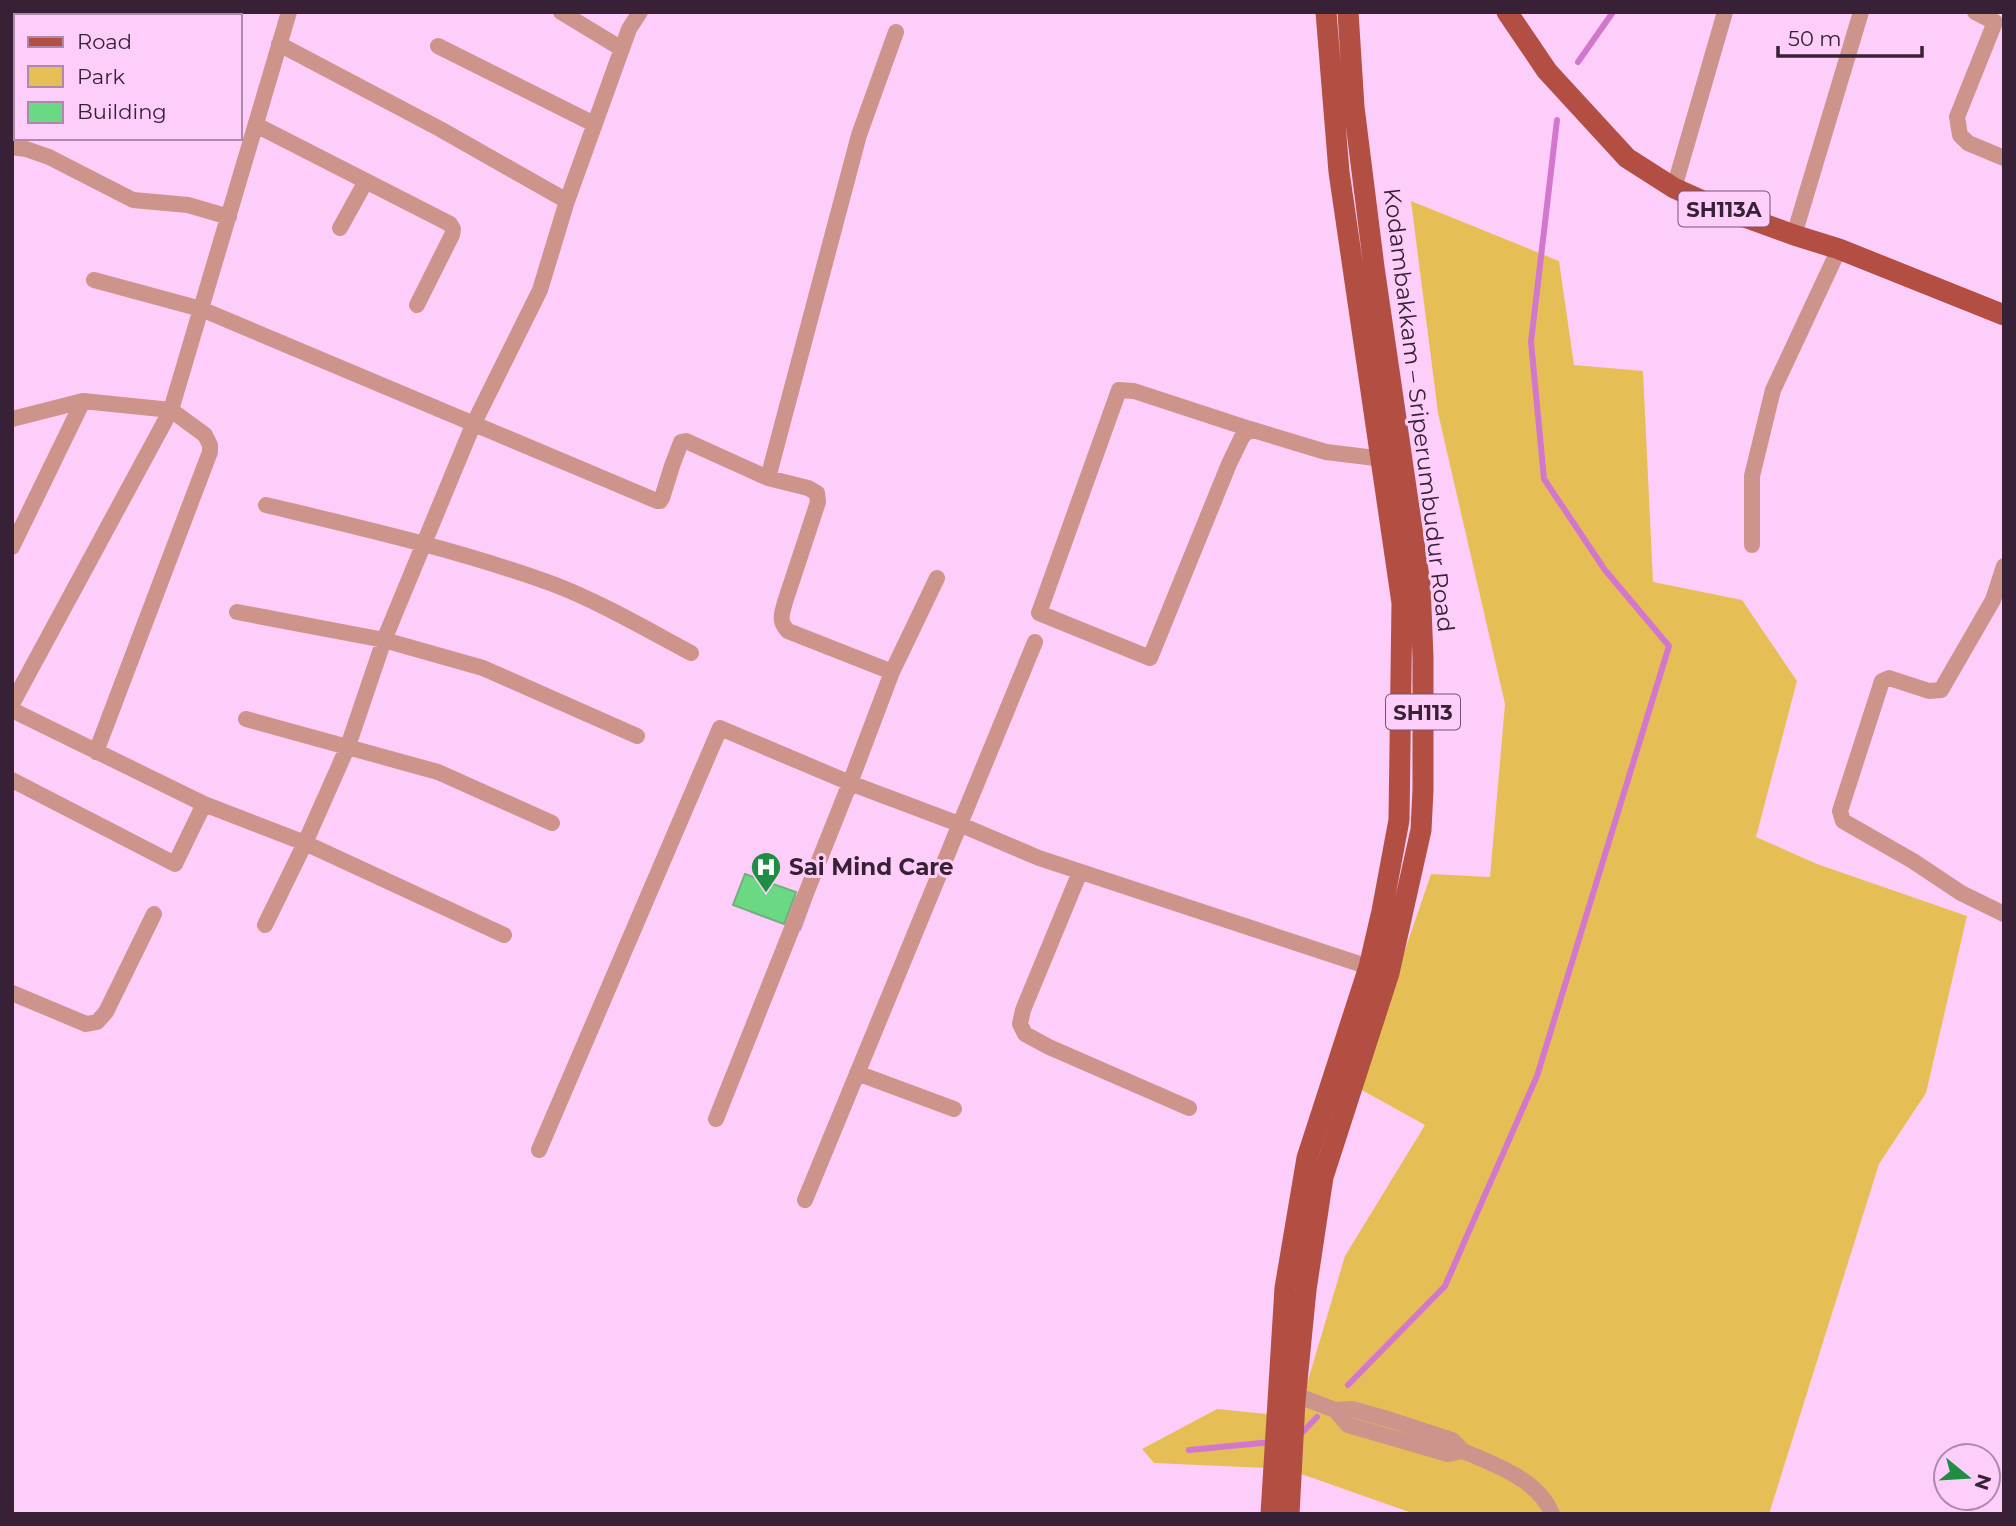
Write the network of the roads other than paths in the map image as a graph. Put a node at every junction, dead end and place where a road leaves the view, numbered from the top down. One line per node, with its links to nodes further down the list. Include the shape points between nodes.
1 (289, 12): 11 (street)
2 (561, 12): 13 (street)
3 (640, 12): 13 (street)
4 (1326, 12): 34 (main road, Kodambakkam – Sriperumbudur Road / SH113, via 1339,172)
5 (1348, 12): 34 (main road, Kodambakkam – Sriperumbudur Road / SH113)
6 (1507, 12): 19 (main road, SH113A, via 1547,71 1628,158)
7 (1725, 12): 19 (street)
8 (1861, 12): 23 (street)
9 (1975, 12): 17 (street, via 1995,22 1957,117 1960,135)
10 (896, 32): 35 (street, via 859,135)
11 (279, 44): 15 (street); 20 (street, via 440,128)
12 (438, 46): 14 (street)
13 (622, 49): 14 (street)
14 (594, 124): 20 (street)
15 (256, 125): 18 (street); 21 (street)
16 (12, 147): 21 (street, via 49,158 133,200 188,205)
17 (2004, 158)
18 (366, 181): 22 (street); 26 (street, via 453,229)
19 (1674, 188): 23 (main road, SH113A)
20 (566, 201): 32 (street, via 540,290)
21 (229, 217): 27 (street)
22 (341, 228)
23 (1794, 235): 24 (main road, SH113A)
24 (1839, 249): 28 (main road, SH113A); 38 (street, via 1773,390 1752,476)
25 (94, 280): 27 (street)
26 (417, 305)
27 (201, 309): 30 (street); 32 (street)
28 (2003, 312)
29 (83, 401): 30 (street); 31 (street); 39 (street)
30 (171, 410): 48 (street); 53 (street, via 205,435 210,452)
31 (12, 419)
32 (473, 425): 35 (street, via 657,501 662,498 681,442 698,445); 37 (street)
33 (1250, 429): 33 (street, via 1229,464 1150,658 1039,612 1119,390); 34 (street, via 1326,452)
34 (1391, 460): 65 (main road, Kodambakkam – Sriperumbudur Road / SH113, via 1402,603 1402,702 1399,820 1382,911)
35 (768, 478): 47 (street, via 808,488 817,494 818,502 780,619 782,625)
36 (266, 505): 37 (street)
37 (424, 543): 44 (street); 46 (street, via 555,585)
38 (1752, 545)
39 (12, 547)
40 (2004, 566): 42 (street)
41 (937, 578): 47 (street)
42 (1998, 603): 62 (street, via 1941,690 1929,691 1889,678 1882,681 1840,811 1843,821)
43 (237, 612): 44 (street)
44 (384, 640): 51 (street, via 483,668); 52 (street)
45 (1035, 642): 58 (street)
46 (691, 653)
47 (892, 672): 55 (street)
48 (12, 704)
49 (12, 710): 53 (street)
50 (246, 719): 52 (street)
51 (637, 736)
52 (348, 746): 57 (street, via 438,772); 59 (street)
53 (96, 752): 56 (street)
54 (12, 780): 56 (street, via 175,864)
55 (850, 783): 58 (street); 70 (street); 71 (street, via 720,728)
56 (204, 804): 59 (street)
57 (552, 823)
58 (959, 824): 60 (street); 67 (street)
59 (305, 843): 63 (street); 64 (street)
60 (1080, 872): 65 (street); 68 (street, via 1020,1024 1025,1034 1049,1047)
61 (154, 914): 66 (street, via 97,1022 86,1024)
62 (2004, 914)
63 (265, 925)
64 (504, 935)
65 (1379, 970): 73 (main road, Kodambakkam – Sriperumbudur Road / SH113, via 1307,1158 1285,1288)
66 (12, 993)
67 (857, 1073): 69 (street); 72 (street)
68 (1189, 1108)
69 (954, 1109)
70 (716, 1119)
71 (539, 1150)
72 (805, 1200)
73 (1289, 1399): 74 (main road, Kodambakkam – Sriperumbudur Road / SH113); 77 (street, via 1335,1410 1352,1409 1388,1427 1451,1440 1463,1451 1529,1485 1547,1502)
74 (1281, 1487): 75 (main road, Kodambakkam – Sriperumbudur Road / SH113); 76 (main road, Kodambakkam – Sriperumbudur Road / SH113)
75 (1270, 1514)
76 (1289, 1514)
77 (1552, 1514)

